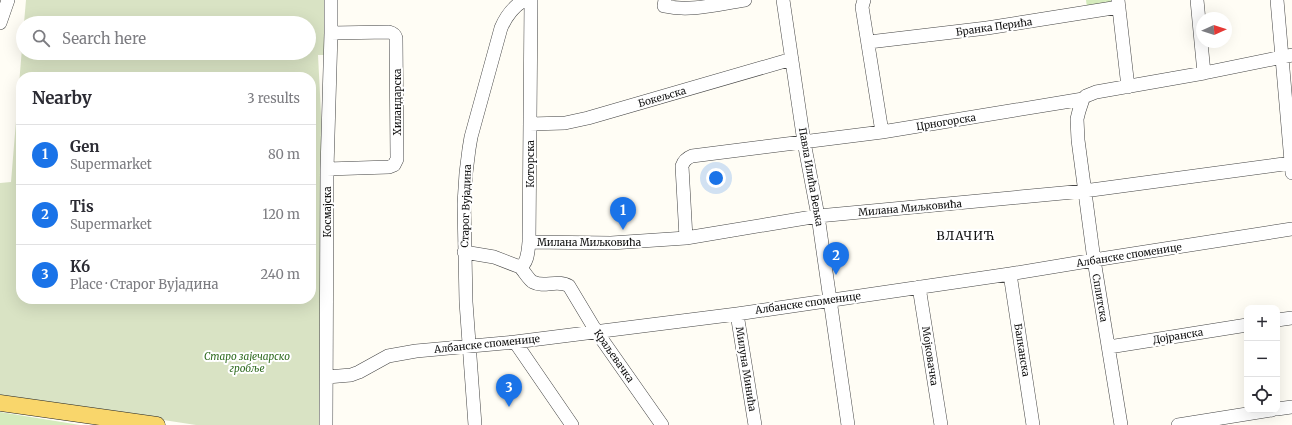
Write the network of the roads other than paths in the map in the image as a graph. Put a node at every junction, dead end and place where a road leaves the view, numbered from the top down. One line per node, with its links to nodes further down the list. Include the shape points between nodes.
1 (8, 0): 12 (street)
2 (331, 0): 13 (street, Космајска)
3 (524, 0): 30 (street, Старог Вујадина, via 508,15 501,28 471,137 464,204)
4 (531, 0): 20 (street, Которска)
5 (745, 0): 10 (street, via 692,8)
6 (783, 0): 16 (street, Павла Илића Вељка)
7 (864, 0): 14 (street, via 862,6)
8 (1197, 0): 17 (street)
9 (1277, 0): 15 (street)
10 (664, 3)
11 (1118, 3): 14 (street, Бранка Перића, via 994,27); 18 (street, Бранка Перића)
12 (0, 23)
13 (332, 33): 23 (street, Космајска); 23 (street, Хиландарска, via 389,32 396,38 397,159 394,165 389,167)
14 (868, 42): 21 (street)
15 (1287, 56): 17 (street, Црногорска); 24 (street)
16 (792, 59): 20 (street, Бокељска, via 588,118 565,123); 22 (street, Павла Илића Вељка)
17 (1204, 73): 18 (street, Црногорска)
18 (1128, 87): 19 (street, Црногорска, via 1096,92)
19 (1083, 99): 21 (street, Црногорска); 25 (street, Сплитска, via 1077,128)
20 (530, 124): 29 (street, Которска)
21 (882, 132): 22 (street, Црногорска)
22 (804, 142): 26 (street, Павла Илића Вељка); 28 (street, Црногорска, via 698,155 684,161 682,166)
23 (327, 168): 44 (street, Космајска)
24 (1292, 168): 25 (street, Милана Миљковића)
25 (1084, 191): 26 (street, Милана Миљковића); 31 (street, Сплитска)
26 (818, 216): 28 (street, Милана Миљковића); 35 (street, Павла Илића Вељка)
27 (1292, 229): 31 (street, Албанске споменице)
28 (686, 238): 29 (street, Милана Миљковића, via 611,243)
29 (529, 242): 32 (street, Которска, via 525,262)
30 (464, 252): 32 (street, via 487,255); 42 (street, Старог Вујадина)
31 (1094, 260): 33 (street, Албанске споменице); 43 (street, Сплитска)
32 (520, 267): 40 (street, Краљевачка, via 534,283 563,283 569,286)
33 (1010, 274): 34 (street, Албанске споменице); 57 (street, Балканска)
34 (919, 288): 35 (street, Албанске споменице); 56 (street, Мојковачка)
35 (830, 300): 36 (street, Албанске споменице); 55 (street, Павла Илића Вељка)
36 (736, 314): 40 (street, Албанске споменице); 54 (street, Милуна Минића)
37 (1292, 318): 38 (street)
38 (1280, 320)
39 (1244, 325): 43 (street, Дојранска)
40 (596, 331): 41 (street, Албанске споменице); 53 (street, Краљевачка)
41 (515, 342): 42 (street, Албанске споменице); 52 (street)
42 (469, 346): 44 (street, Албанске споменице, via 399,353 388,356 359,372); 51 (street, Старог Вујадина)
43 (1109, 347): 58 (street, Сплитска)
44 (327, 377): 50 (street, Космајска)
45 (0, 403): 49 (main road)
46 (1292, 407): 47 (street)
47 (1280, 409)
48 (1253, 413): 59 (street)
49 (157, 425)
50 (326, 425)
51 (475, 425)
52 (572, 425)
53 (662, 425)
54 (755, 425)
55 (848, 425)
56 (941, 425)
57 (1033, 425)
58 (1121, 425)
59 (1178, 425)

